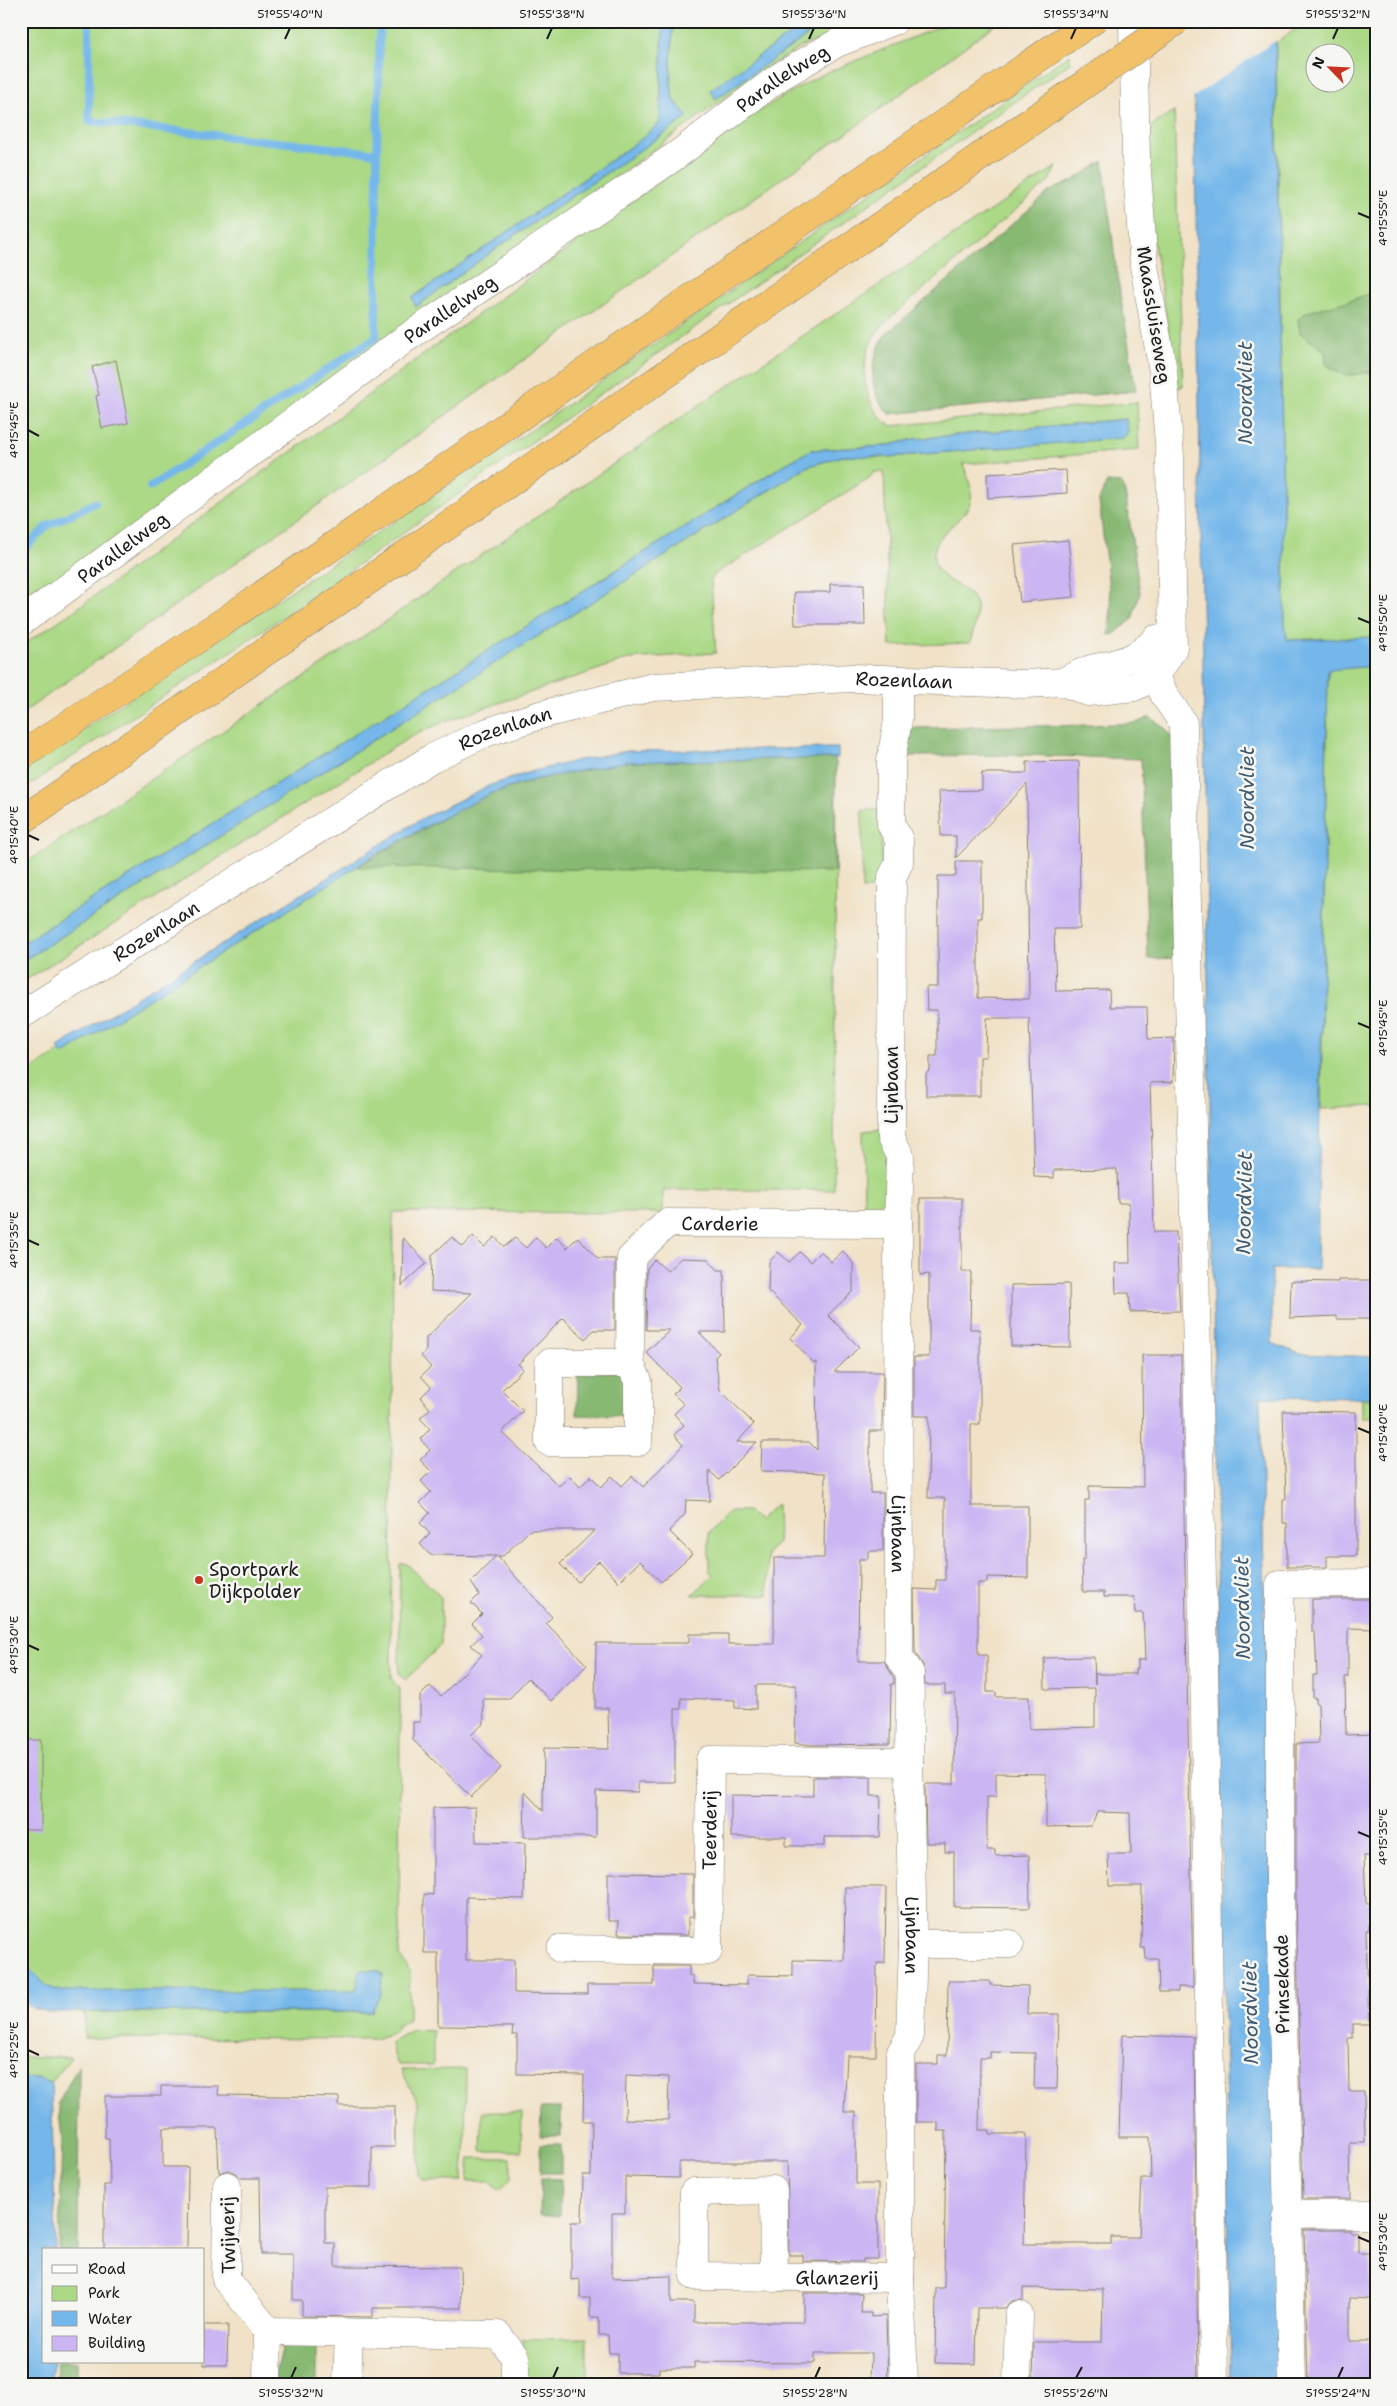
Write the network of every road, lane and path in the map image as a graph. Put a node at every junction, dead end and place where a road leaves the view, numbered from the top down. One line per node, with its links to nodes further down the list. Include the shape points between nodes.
1 (894, 21): 6 (street, Parallelweg, via 837,43 779,77 677,155 405,339)
2 (1133, 21): 5 (street, Maassluiseweg, via 1136,160 1144,266 1168,417)
3 (1176, 21): 12 (highway, bridge)
4 (1082, 29): 11 (highway, via 223,622)
5 (1172, 609): 7 (street, Maassluiseweg, via 1156,639); 8 (street, Maassluiseweg, via 1173,648)
6 (21, 622)
7 (1144, 652): 8 (street); 10 (street, Rozenlaan, via 1122,663 1086,670)
8 (1156, 676): 10 (street, Rozenlaan, via 1134,687 1088,692); 34 (street, via 1183,724 1206,1773)
9 (898, 681): 10 (street, Rozenlaan); 13 (street, Rozenlaan, via 853,678 653,688 595,700 485,733 432,758); 14 (street, Lijnbaan, via 898,720 891,760 891,824 899,840 899,863 892,877 891,1138 900,1156)
10 (1063, 682)
11 (21, 756)
12 (21, 821)
13 (21, 1015)
14 (898, 1224): 15 (street, Carderie, via 667,1223 631,1258); 17 (street, Lijnbaan, via 899,1657 910,1673)
15 (630, 1363)
16 (1376, 1583): 23 (street, Prinsekade, via 1280,1584 1280,1896)
17 (909, 1762): 18 (street, Lijnbaan); 20 (street, Teerderij, via 710,1760 708,1951)
18 (912, 1944): 19 (street); 25 (street, Lijnbaan, via 910,2036 900,2054)
19 (1010, 1944)
20 (560, 1949)
21 (227, 2186): 27 (street, Twijnerij, via 226,2279)
22 (1376, 2214): 23 (street)
23 (1287, 2215): 35 (street, Prinsekade)
24 (774, 2278): 25 (street, Glanzerij)
25 (900, 2278): 32 (street, Lijnbaan)
26 (1019, 2315): 33 (street)
27 (268, 2331): 28 (street); 29 (street)
28 (349, 2333): 30 (street); 31 (street, via 498,2335 514,2357)
29 (266, 2385)
30 (347, 2385)
31 (515, 2385)
32 (904, 2385)
33 (1018, 2385)
34 (1214, 2385)
35 (1292, 2385)

